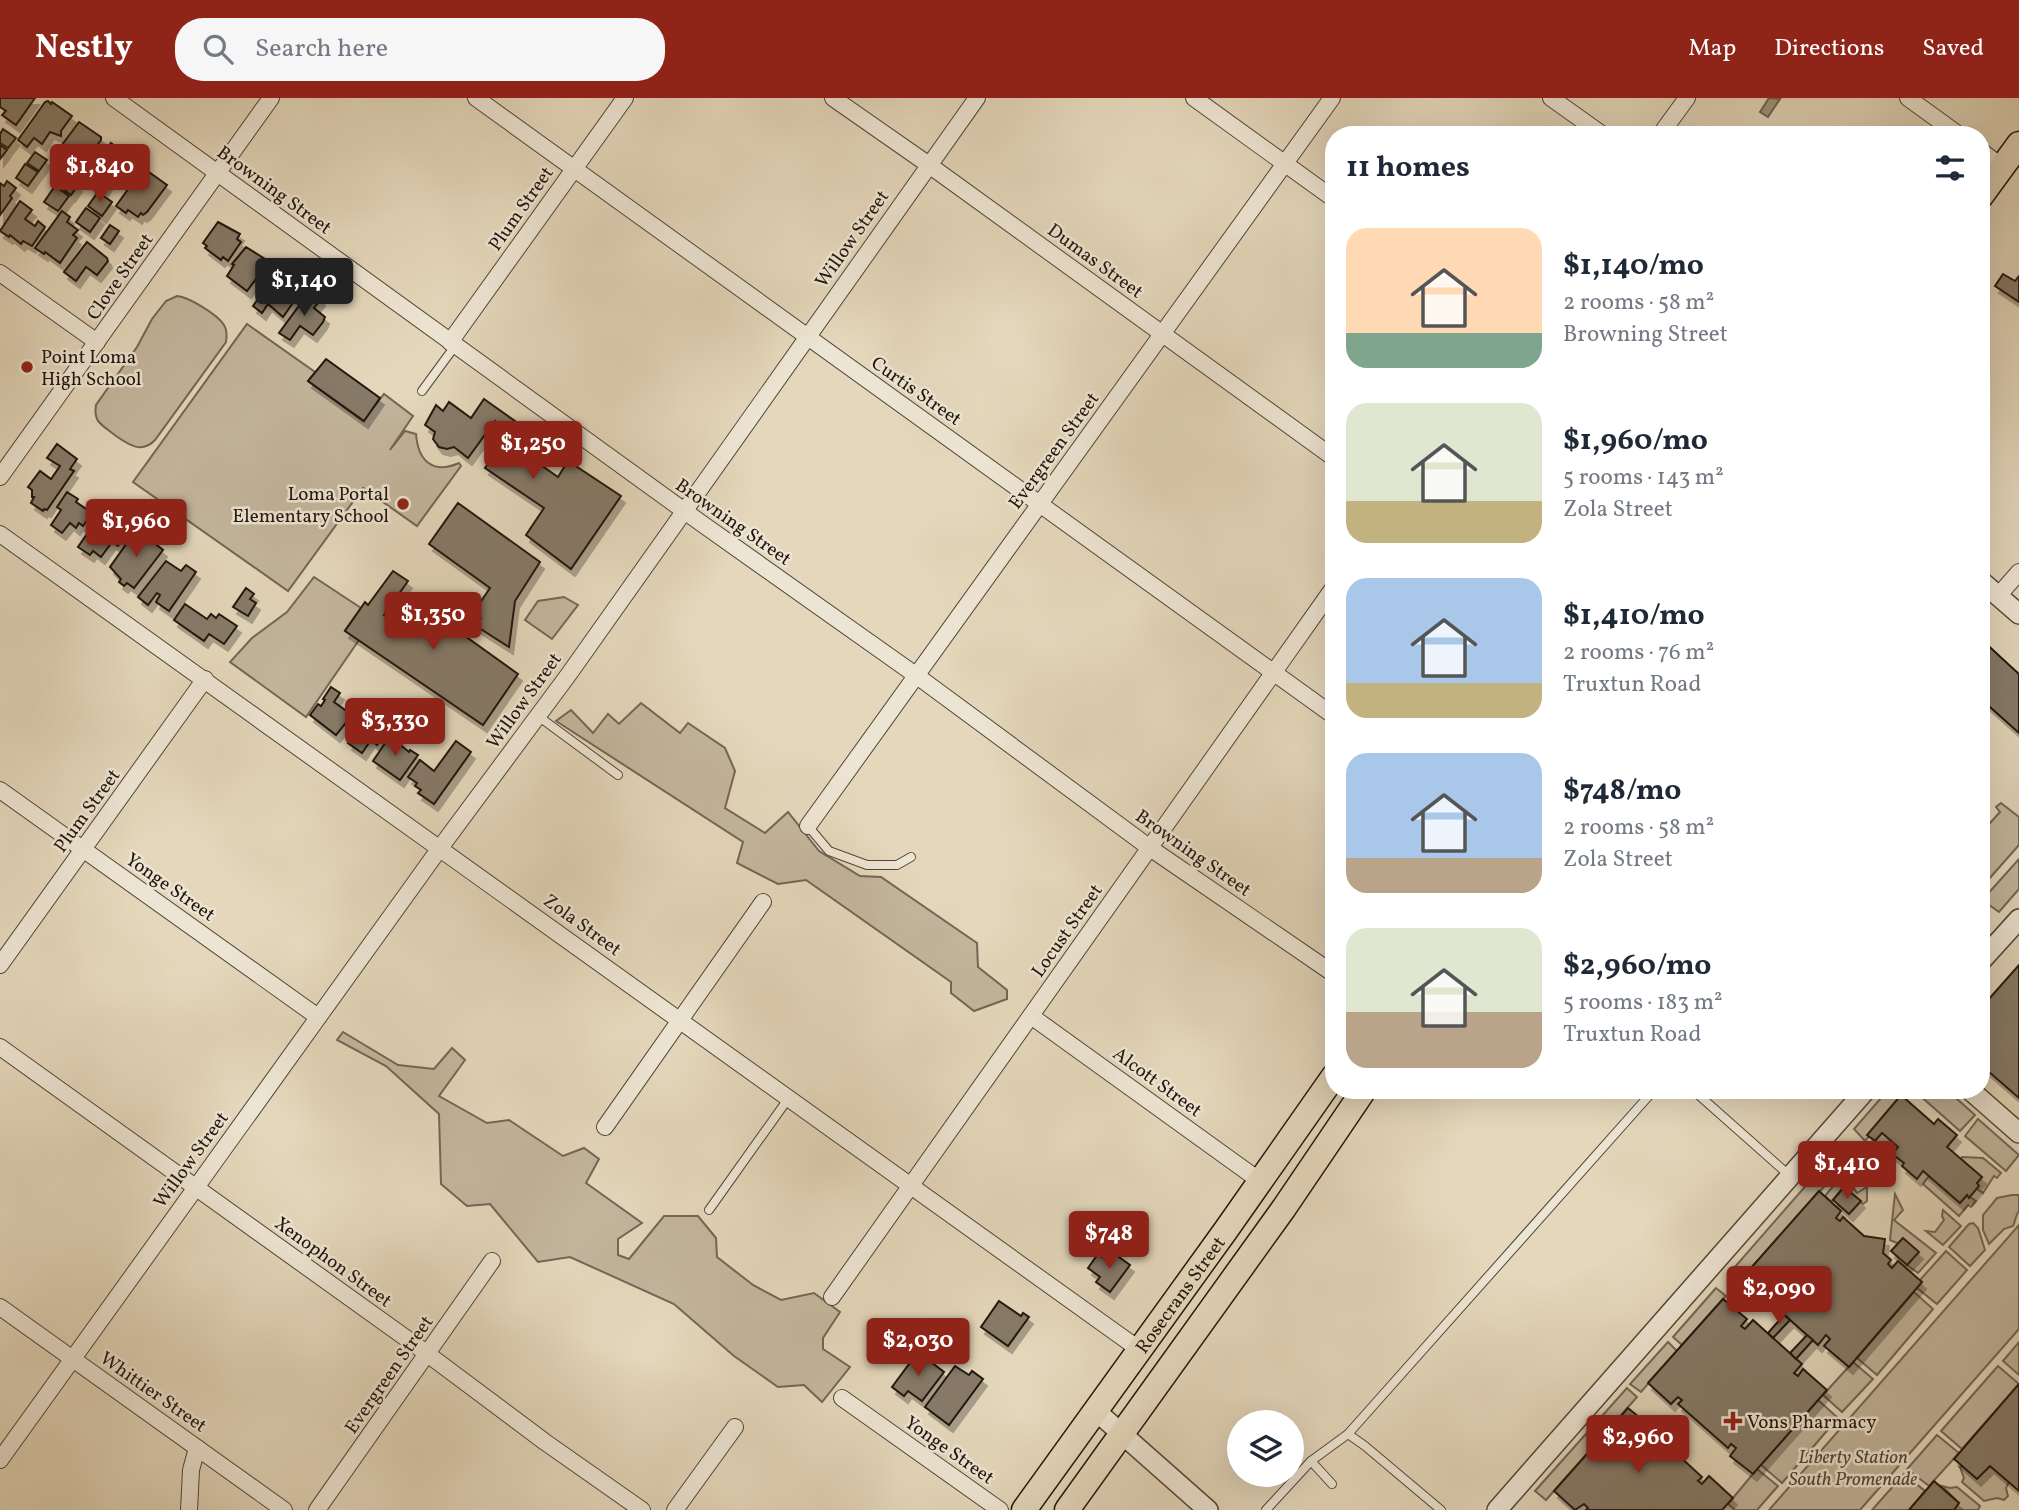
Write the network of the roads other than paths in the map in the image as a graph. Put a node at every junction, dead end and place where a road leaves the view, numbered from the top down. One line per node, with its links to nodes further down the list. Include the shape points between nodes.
1 (114, 98): 21 (street, Browning Street)
2 (271, 98): 21 (street, Clove Street)
3 (476, 98): 19 (street, Curtis Street)
4 (625, 98): 19 (street, Plum Street)
5 (833, 98): 18 (street, Dumas Street)
6 (977, 98): 18 (street, Willow Street)
7 (1194, 98): 17 (street)
8 (1332, 98): 17 (street, Evergreen Street)
9 (1551, 98): 12 (street)
10 (1687, 98): 13 (street)
11 (1908, 98): 14 (street)
12 (1590, 126)
13 (1667, 126)
14 (1947, 126)
15 (2019, 144): 20 (main road)
16 (1990, 158): 20 (street)
17 (1284, 163): 23 (street); 25 (street, Evergreen Street)
18 (929, 165): 25 (street, Dumas Street); 26 (street, Willow Street)
19 (574, 167): 26 (street, Curtis Street); 28 (street, Plum Street)
20 (2002, 167): 22 (main road)
21 (218, 172): 27 (street, Clove Street); 28 (street, Browning Street)
22 (1990, 184)
23 (1325, 193)
24 (0, 273): 27 (street)
25 (1162, 334): 30 (street, Dumas Street); 32 (street, Evergreen Street)
26 (807, 337): 32 (street, Curtis Street); 33 (street, Willow Street)
27 (97, 342): 31 (street, Clove Street)
28 (453, 344): 29 (lane); 33 (street, Browning Street)
29 (422, 391)
30 (1325, 452)
31 (0, 477)
32 (1041, 503): 40 (street, Curtis Street); 41 (street, Evergreen Street)
33 (683, 510): 41 (street, Browning Street); 44 (street, Willow Street)
34 (0, 534): 42 (street, Zola Street)
35 (2019, 572): 37 (street)
36 (1990, 589): 37 (street)
37 (1998, 596): 39 (street)
38 (1325, 600): 40 (street, Locust Street)
39 (2019, 614)
40 (1274, 671): 43 (street, Curtis Street); 49 (street, Locust Street)
41 (917, 676): 47 (street, Evergreen Street); 49 (street, Browning Street)
42 (205, 679): 48 (street, Zola Street); 50 (street, Plum Street)
43 (1325, 709)
44 (538, 716): 45 (lane); 48 (street, Willow Street)
45 (618, 775)
46 (0, 790): 50 (street, Yonge Street)
47 (808, 826): 51 (lane, via 829,851 867,866 897,865)
48 (440, 848): 58 (street, Willow Street); 59 (street, Zola Street)
49 (1150, 848): 56 (street, Browning Street); 57 (street, Locust Street)
50 (83, 849): 55 (street, Plum Street); 58 (street, Yonge Street)
51 (911, 857)
52 (763, 902): 59 (street)
53 (2017, 924): 54 (street)
54 (1990, 952)
55 (0, 965)
56 (1325, 968)
57 (1031, 1016): 71 (street, Alcott Street); 73 (street, Locust Street)
58 (318, 1017): 72 (street, Willow Street)
59 (680, 1020): 62 (street, Zola Street); 68 (street)
60 (0, 1047): 72 (street, Xenophon Street)
61 (1325, 1089): 71 (main road, Rosecrans Street)
62 (788, 1099): 73 (street, Zola Street); 74 (lane)
63 (1358, 1099): 84 (main road, Rosecrans Street)
64 (1646, 1099): 85 (lane)
65 (1703, 1099): 70 (lane)
66 (1858, 1099): 70 (street)
67 (1980, 1099): 69 (street)
68 (605, 1127)
69 (2019, 1133)
70 (1791, 1176): 101 (street)
71 (1260, 1181): 78 (main road, Rosecrans Street)
72 (195, 1187): 79 (street, Xenophon Street); 80 (street, Willow Street)
73 (911, 1187): 76 (street, Locust Street); 78 (street, Zola Street)
74 (709, 1210)
75 (492, 1261): 79 (street, Evergreen Street)
76 (832, 1297)
77 (0, 1307): 80 (street, Whittier Street)
78 (1140, 1350): 82 (main road, Rosecrans Street)
79 (427, 1354): 92 (street, Evergreen Street); 93 (street, Xenophon Street)
80 (73, 1359): 86 (street, Whittier Street); 87 (street, Willow Street)
81 (842, 1398): 95 (street, Yonge Street)
82 (1096, 1410): 84 (street); 96 (main road, Rosecrans Street)
83 (735, 1427): 94 (street)
84 (1123, 1433): 97 (main road, Rosecrans Street); 98 (street)
85 (1348, 1434): 88 (lane); 100 (lane)
86 (197, 1448): 90 (street); 91 (street, Whittier Street)
87 (0, 1460)
88 (1311, 1461): 89 (lane); 99 (lane)
89 (1332, 1485)
90 (189, 1510)
91 (284, 1510)
92 (317, 1510)
93 (642, 1510)
94 (675, 1510)
95 (1000, 1510)
96 (1024, 1510)
97 (1067, 1510)
98 (1209, 1510)
99 (1266, 1510)
100 (1441, 1510)
101 (1497, 1510)

